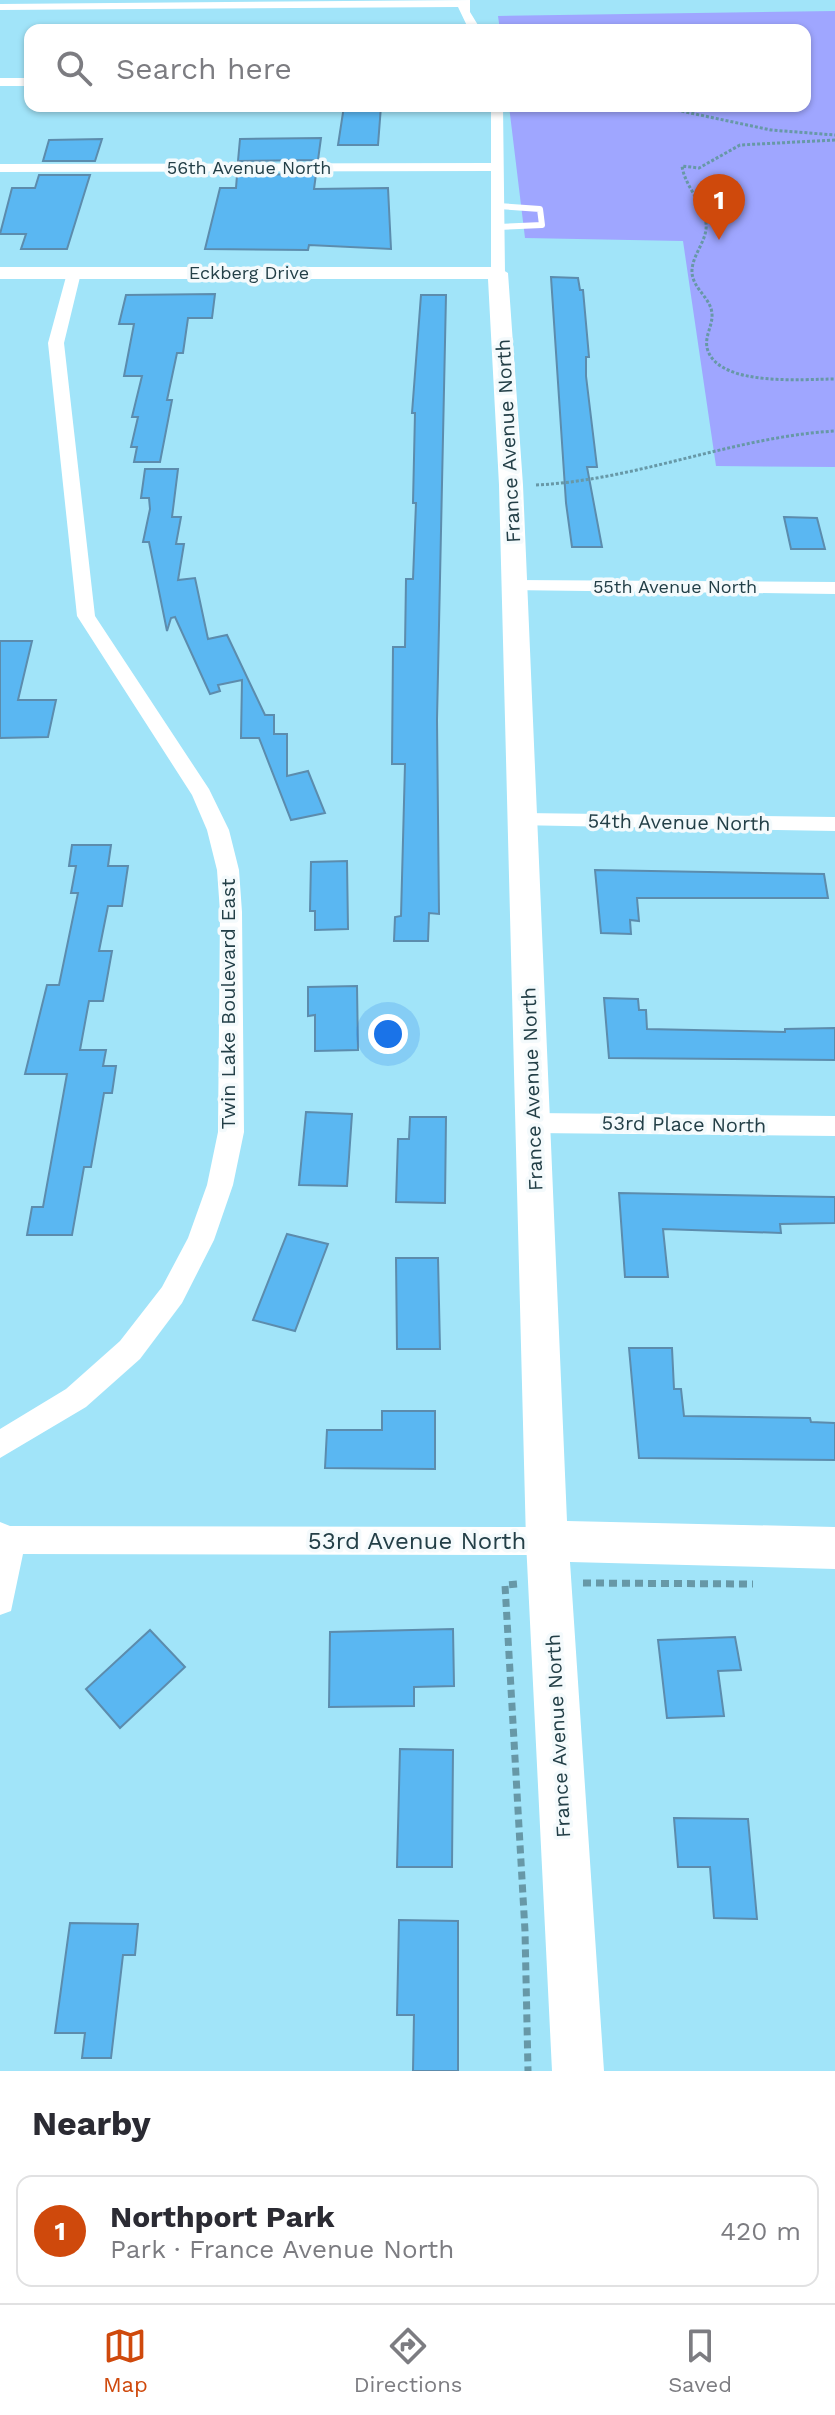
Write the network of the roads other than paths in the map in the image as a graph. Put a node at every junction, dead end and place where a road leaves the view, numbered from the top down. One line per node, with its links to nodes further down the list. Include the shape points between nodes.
1 (464, 2): 2 (street); 3 (street)
2 (0, 7)
3 (470, 24)
4 (0, 82): 5 (street)
5 (24, 82)
6 (497, 112): 7 (street, France Avenue North)
7 (499, 167): 8 (street, 56th Avenue North); 9 (street, France Avenue North)
8 (0, 168)
9 (498, 206): 10 (street, France Avenue North); 10 (lane, via 533,207 542,213 540,227)
10 (498, 227): 13 (street, France Avenue North)
11 (0, 273): 12 (street, Eckberg Drive)
12 (74, 273): 13 (street, Eckberg Drive); 20 (street, Twin Lake Boulevard East, via 56,343 86,616 202,794 218,830 231,912 231,1132 201,1240 172,1295 130,1350 98,1379)
13 (498, 273): 14 (street, France Avenue North)
14 (515, 586): 15 (street, 55th Avenue North); 16 (street, France Avenue North)
15 (835, 588)
16 (523, 820): 17 (street, 54th Avenue North); 18 (street, France Avenue North)
17 (835, 824)
18 (533, 1123): 19 (street, 53rd Place North); 22 (street, France Avenue North)
19 (835, 1126)
20 (0, 1445)
21 (5, 1538): 22 (street, 53rd Avenue North); 24 (street)
22 (547, 1541): 23 (street, 53rd Avenue North); 25 (street, France Avenue North)
23 (835, 1548)
24 (0, 1600)
25 (578, 2071)

